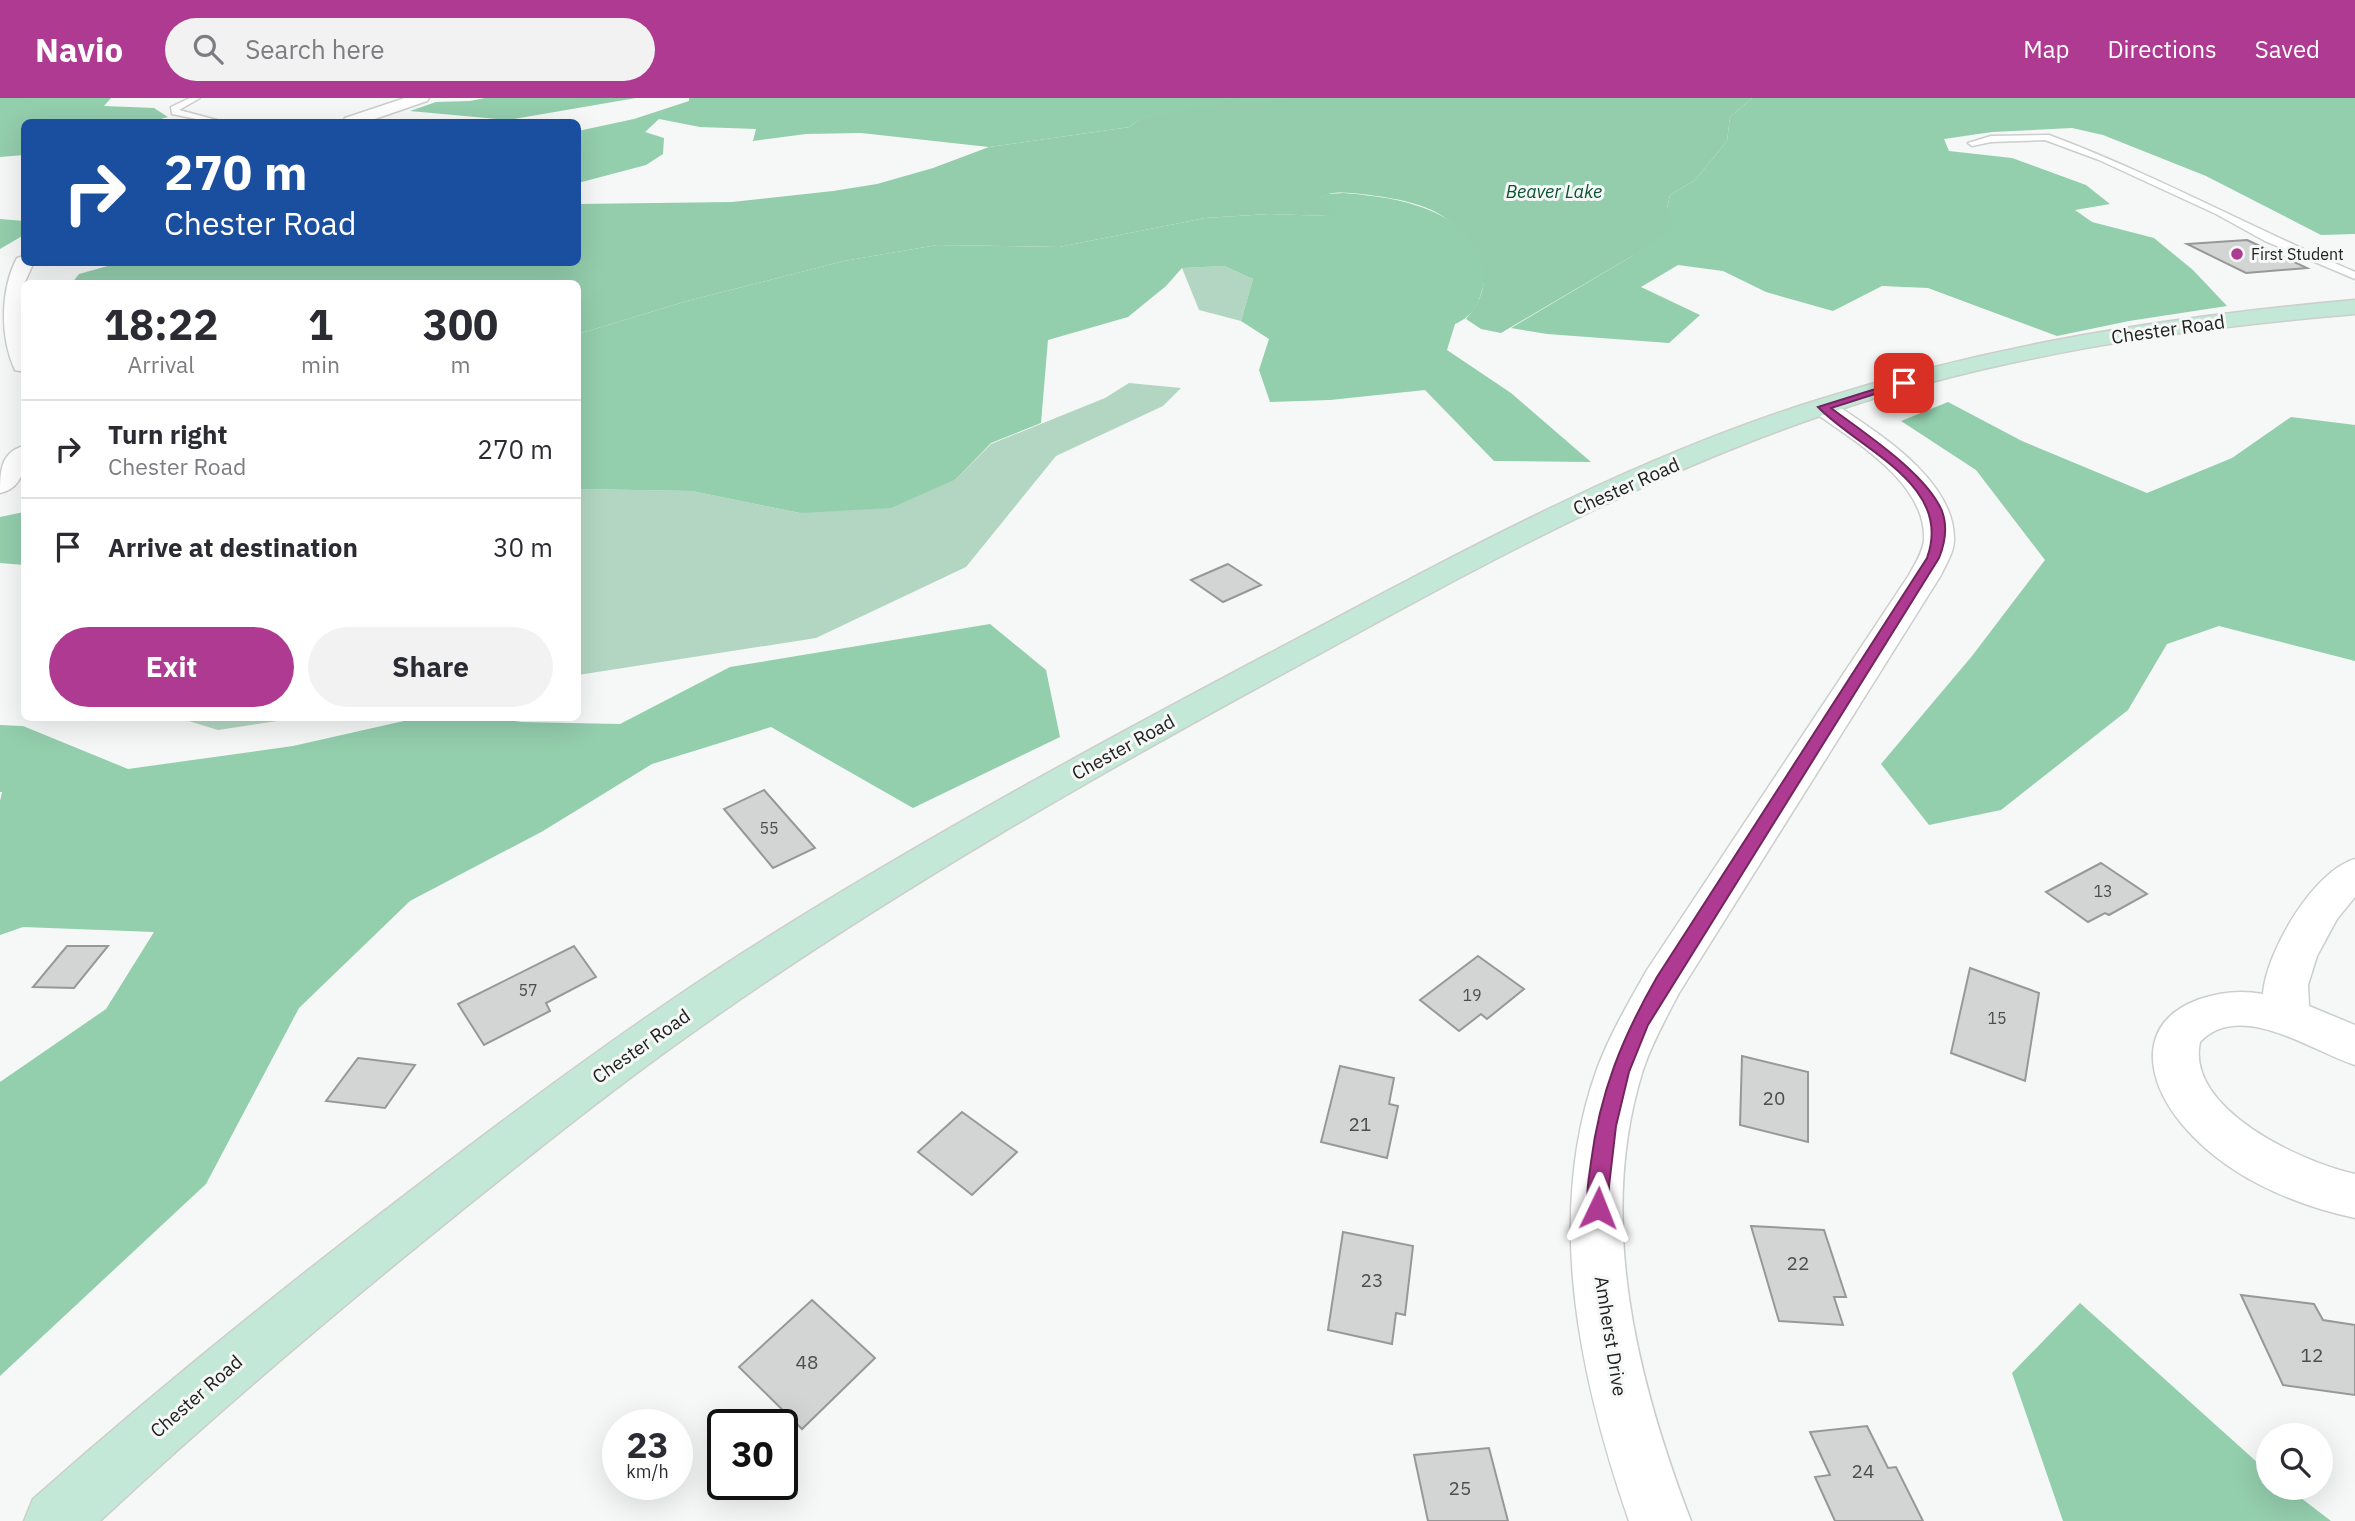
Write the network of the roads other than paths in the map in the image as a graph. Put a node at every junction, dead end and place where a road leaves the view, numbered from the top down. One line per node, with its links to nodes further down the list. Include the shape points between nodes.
1 (196, 98): 3 (lane, via 175,112)
2 (421, 98): 4 (street)
3 (206, 119)
4 (360, 119)
5 (1972, 143): 9 (lane, via 2046,137 2102,158)
6 (21, 264): 8 (street)
7 (23, 266): 11 (street, via 9,298 11,332)
8 (0, 267)
9 (2355, 276)
10 (2355, 307): 12 (main road, Chester Road, via 2071,344)
11 (21, 357)
12 (1824, 407): 19 (main road, Chester Road, via 1651,473 1417,587 1133,741 845,908 685,1014 551,1111 241,1357); 20 (street, Amherst Drive, via 1914,480 1936,511 1939,542 1925,575 1663,982 1639,1024 1620,1072 1606,1126 1598,1186 1598,1254 1606,1328 1624,1410)
13 (21, 458): 14 (street)
14 (0, 485)
15 (2355, 873): 16 (street, via 2325,903 2289,972 2285,1002)
16 (2289, 1018): 17 (street); 18 (street, via 2233,1011 2191,1022 2175,1044 2178,1075 2200,1111 2239,1147 2291,1177)
17 (2355, 1048)
18 (2355, 1196)
19 (55, 1521)
20 (1660, 1521)

